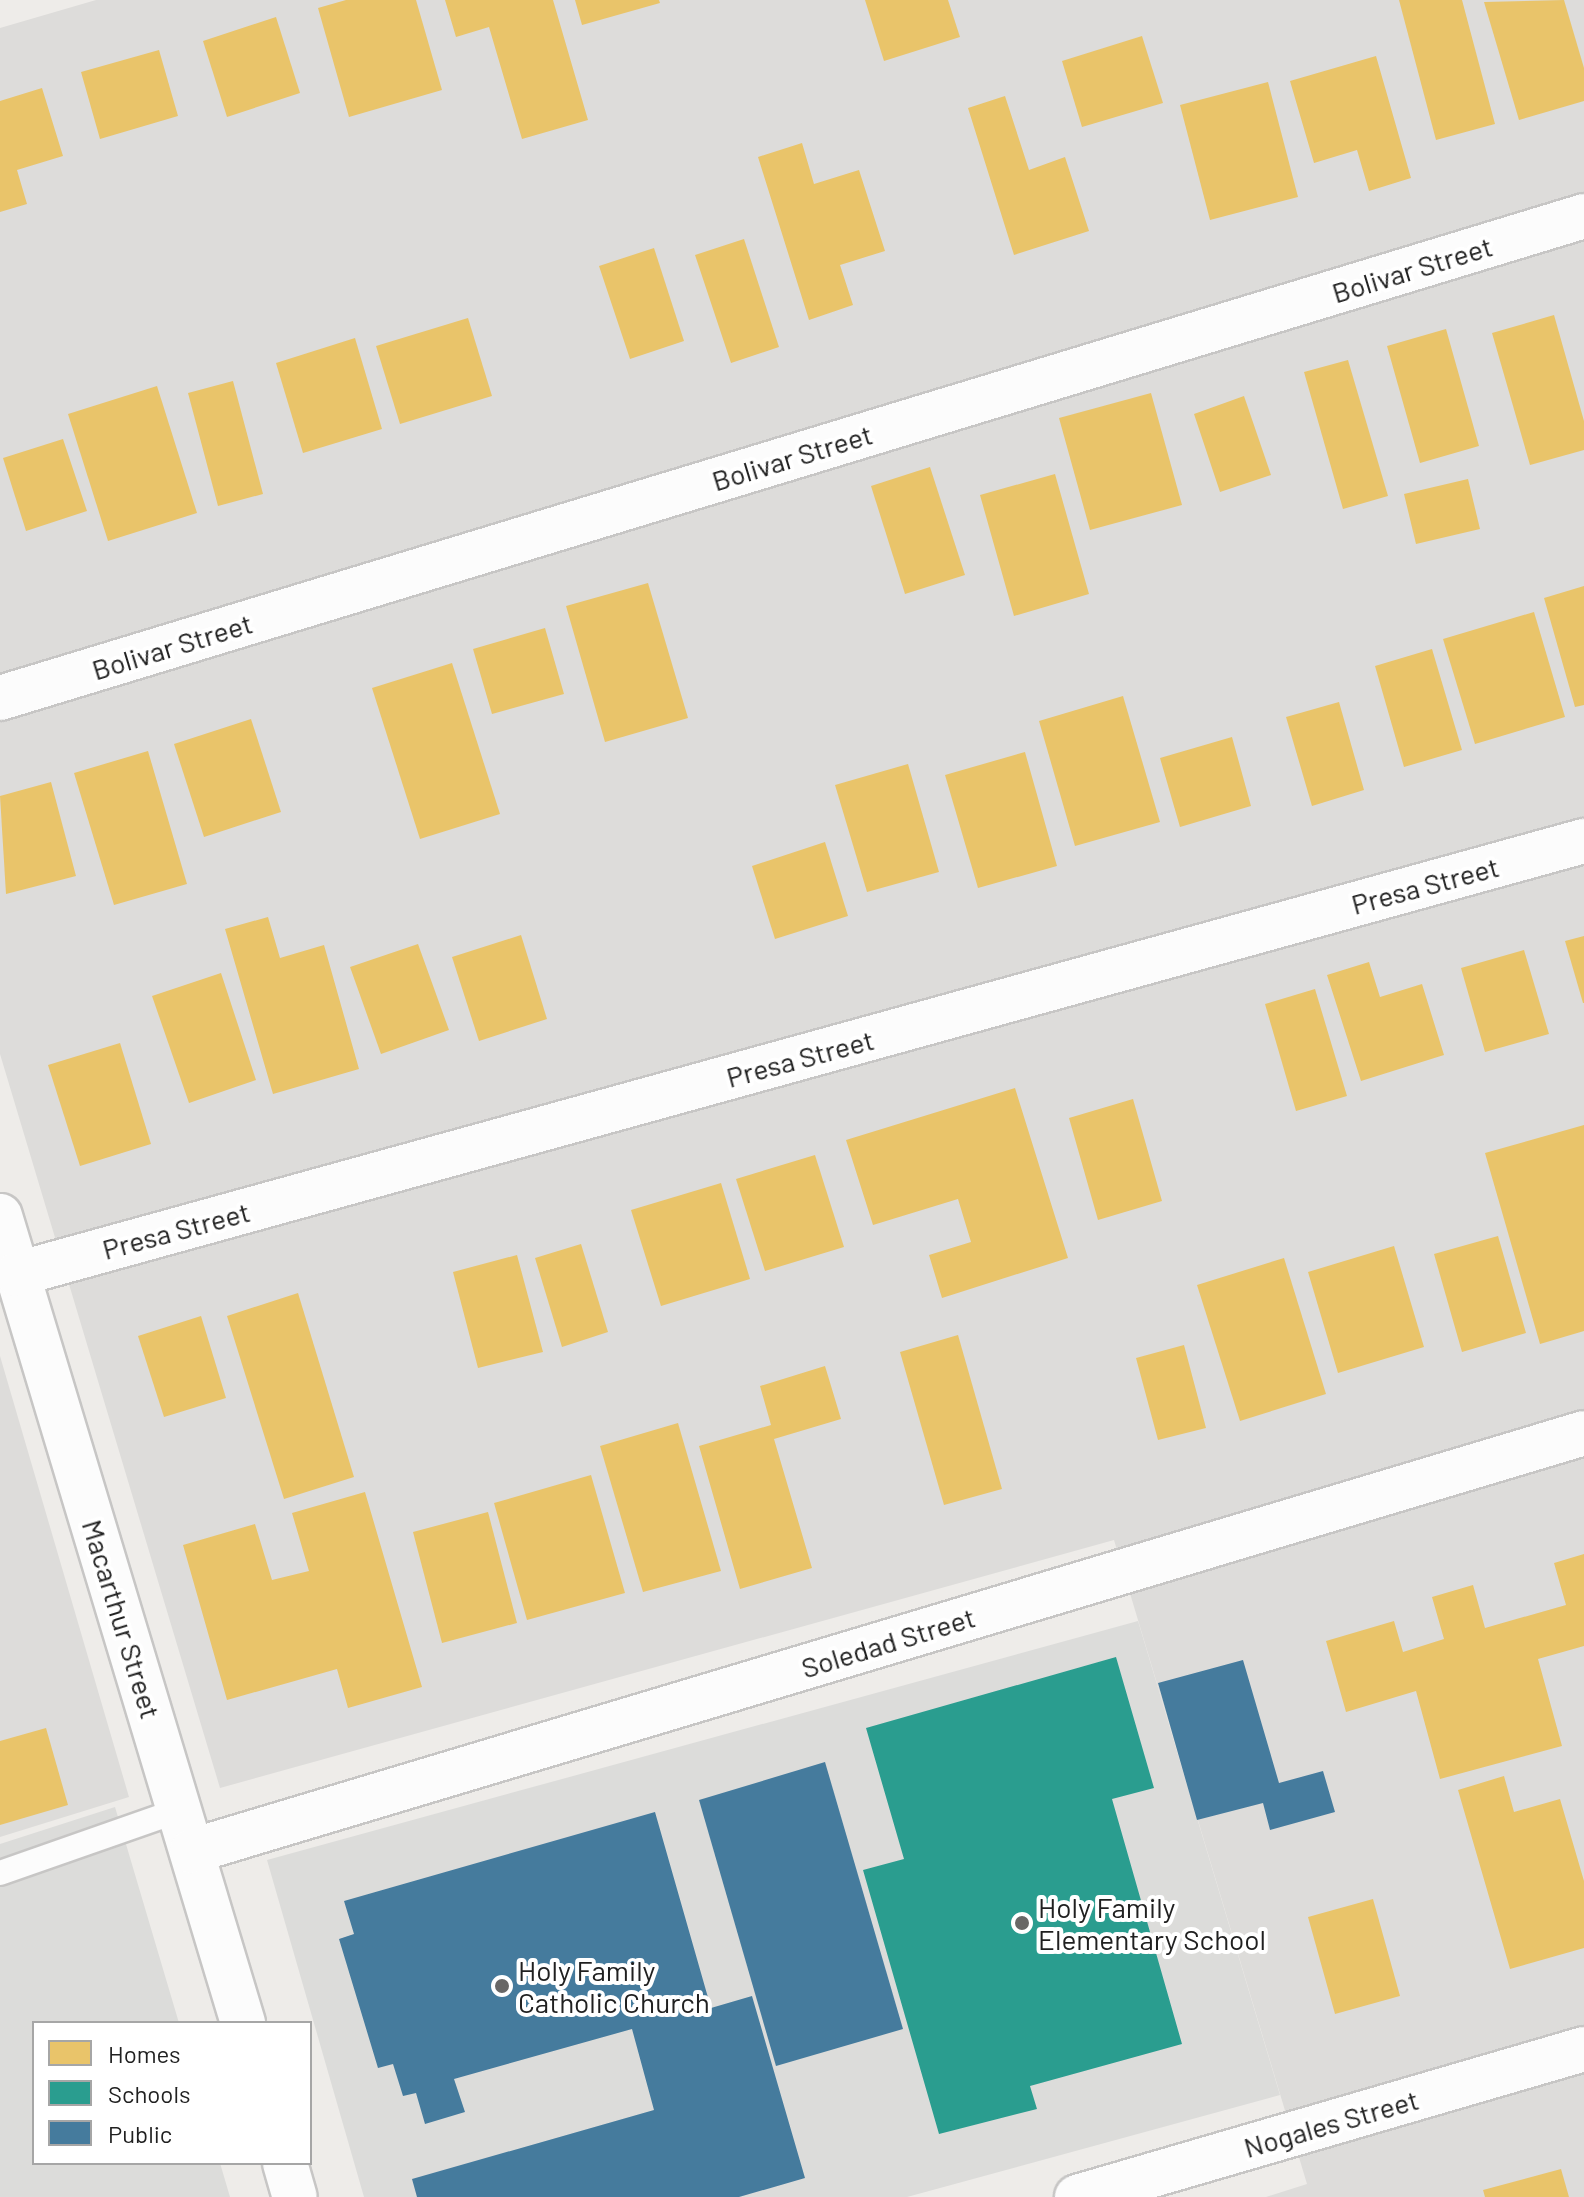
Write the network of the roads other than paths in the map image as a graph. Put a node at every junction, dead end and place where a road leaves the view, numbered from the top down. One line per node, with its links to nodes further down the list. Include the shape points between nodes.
1 (1584, 216): 2 (street, Bolivar Street)
2 (0, 698)
3 (1584, 841): 5 (street, Presa Street)
4 (0, 1216): 5 (street, Macarthur Street)
5 (17, 1274): 7 (street, Macarthur Street)
6 (1584, 1433): 8 (street, Soledad Street)
7 (180, 1810): 8 (street, Macarthur Street); 9 (lane)
8 (192, 1851): 10 (street, Macarthur Street)
9 (0, 1873)
10 (242, 2021)
11 (1584, 2049): 14 (street, Nogales Street)
12 (286, 2165): 13 (street)
13 (295, 2197)
14 (1077, 2197)

